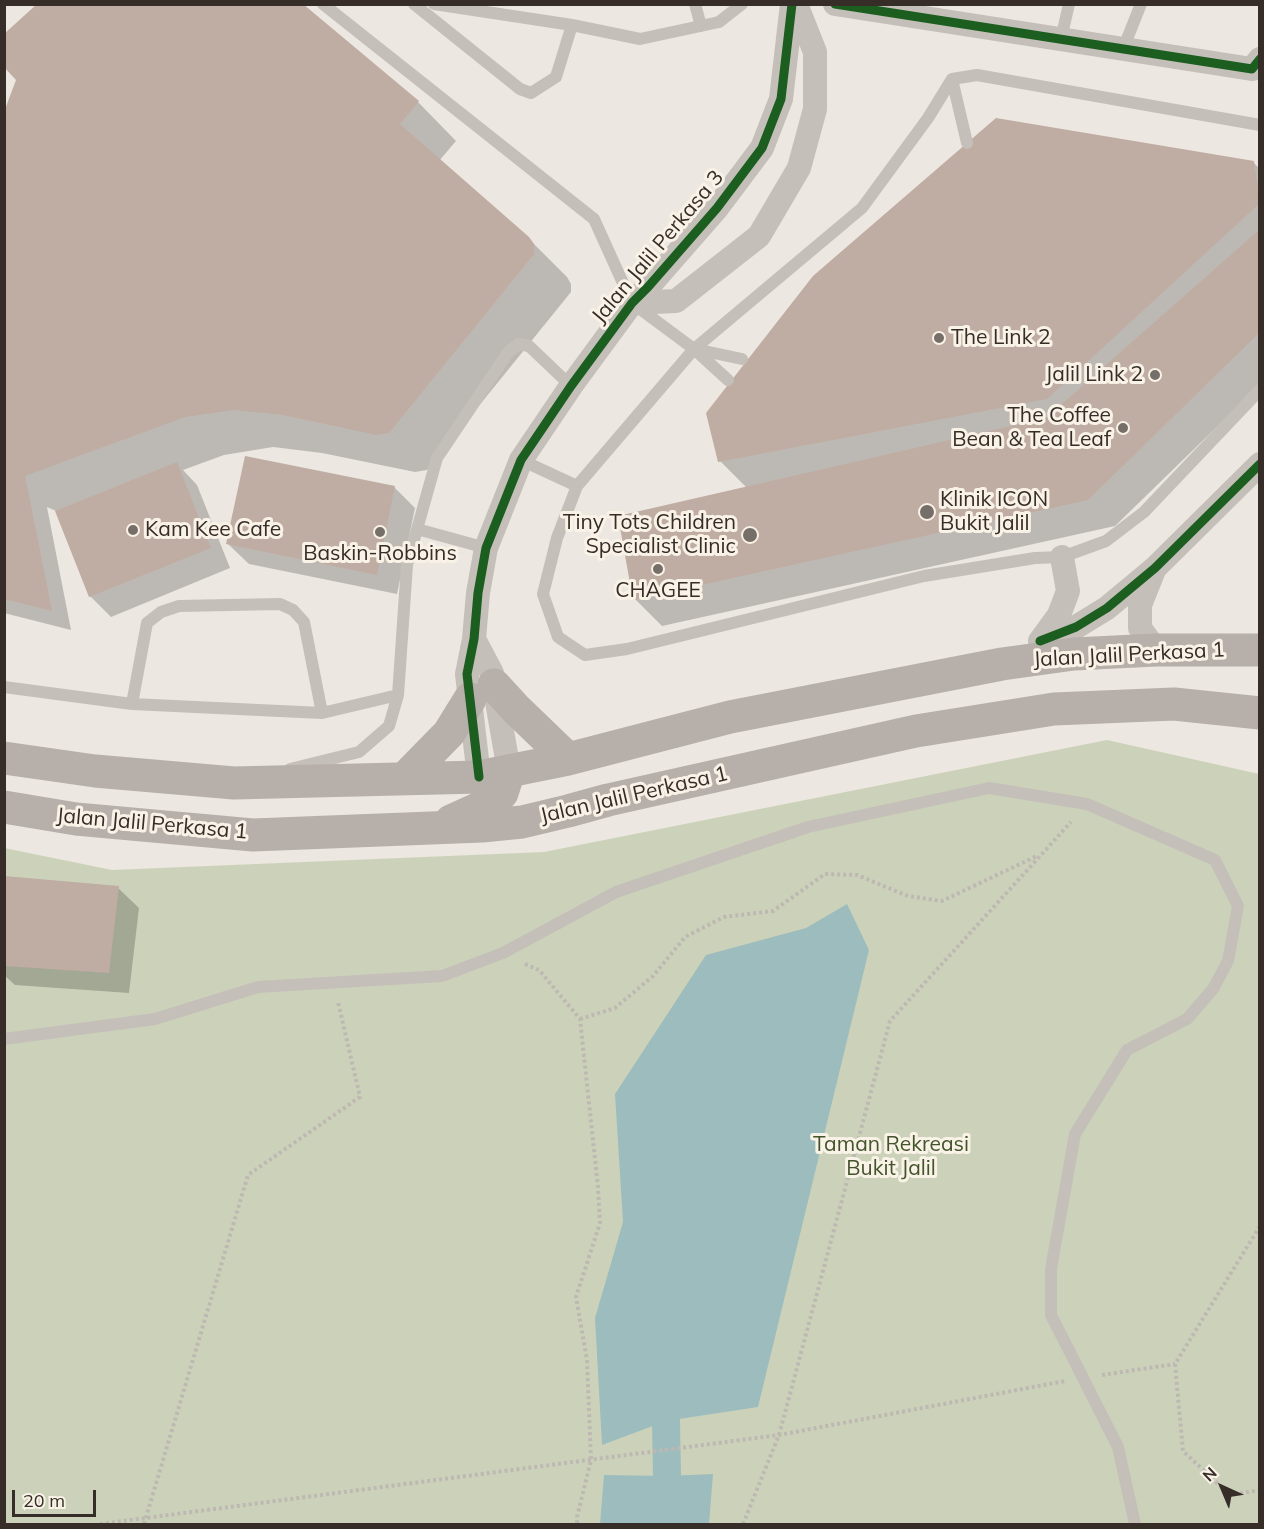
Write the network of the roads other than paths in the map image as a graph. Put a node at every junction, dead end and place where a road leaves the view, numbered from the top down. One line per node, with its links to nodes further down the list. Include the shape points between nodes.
1 (322, 4): 19 (lane, via 594,219)
2 (414, 4): 11 (lane, via 520,89 531,93 556,77)
3 (434, 4): 11 (lane)
4 (695, 4): 12 (lane)
5 (742, 4): 12 (lane, via 720,22)
6 (794, 4): 19 (street, Jalan Jalil Perkasa 3, via 781,99 762,148 717,208); 19 (street, Jalan Jalil Perkasa 3, via 815,52 815,109 799,168 759,236 676,302)
7 (835, 4): 10 (street)
8 (1069, 4): 13 (lane)
9 (1141, 4): 14 (lane)
10 (913, 10): 13 (street)
11 (572, 25): 12 (lane, via 640,39)
12 (701, 26)
13 (1061, 39): 14 (street)
14 (1123, 49): 15 (street, via 1252,69)
15 (1260, 59)
16 (952, 79): 17 (lane, via 977,75); 18 (lane); 20 (lane, via 862,208)
17 (1260, 125)
18 (967, 143)
19 (633, 303): 20 (lane); 23 (street, Jalan Jalil Perkasa 3)
20 (694, 349): 21 (lane); 22 (lane); 27 (lane)
21 (742, 359)
22 (728, 380)
23 (571, 386): 25 (street, Jalan Jalil Perkasa 3); 28 (lane, via 529,346 519,344 509,351 437,458)
24 (1260, 390): 30 (lane, via 1144,512 1106,541)
25 (521, 460): 27 (lane); 29 (street, Jalan Jalil Perkasa 3)
26 (1260, 464): 31 (street)
27 (577, 486): 30 (lane, via 556,538 543,594 558,636 585,655 627,649 924,576)
28 (417, 529): 29 (lane); 38 (lane, via 407,565)
29 (486, 548): 37 (street, Jalan Jalil Perkasa 3, via 474,639 492,673)
30 (1062, 557): 32 (street, via 1068,591 1059,615)
31 (1155, 568): 32 (street, via 1107,608 1077,627); 33 (street, via 1140,605 1140,628)
32 (1040, 641): 35 (street)
33 (1156, 650): 34 (main road, Jalan Jalil Perkasa 1); 35 (main road, Jalan Jalil Perkasa 1, via 1074,654)
34 (1260, 650)
35 (1002, 664): 43 (main road, Jalan Jalil Perkasa 1, via 730,717)
36 (4, 687): 39 (lane)
37 (482, 692): 43 (main road, via 528,721); 44 (main road); 45 (street, Jalan Jalil Perkasa 3)
38 (398, 695): 40 (lane); 46 (lane, via 389,726 358,752)
39 (132, 704): 40 (lane); 40 (lane, via 147,623 161,612 180,606 280,604 304,622)
40 (322, 713)
41 (1260, 713): 48 (main road, Jalan Jalil Perkasa 1, via 1174,704 1054,709 905,734)
42 (4, 758): 46 (main road, Jalan Jalil Perkasa 1, via 95,771)
43 (568, 759): 45 (main road, Jalan Jalil Perkasa 1)
44 (404, 779): 45 (main road, Jalan Jalil Perkasa 1); 46 (main road, Jalan Jalil Perkasa 1)
45 (497, 780): 48 (main road, via 522,802); 49 (main road, via 495,801)
46 (234, 783)
47 (4, 807): 49 (main road, Jalan Jalil Perkasa 1, via 76,819 253,835)
48 (568, 812): 49 (main road, Jalan Jalil Perkasa 1, via 522,822)
49 (437, 828)
50 (4, 1040): 51 (lane, via 155,1019 258,987 442,975 503,953 616,892 807,827 989,788 1087,804 1215,860 1238,906 1228,961 1213,988 1187,1018 1127,1050 1075,1134 1051,1269 1051,1315 1118,1447)
51 (1135, 1524)

